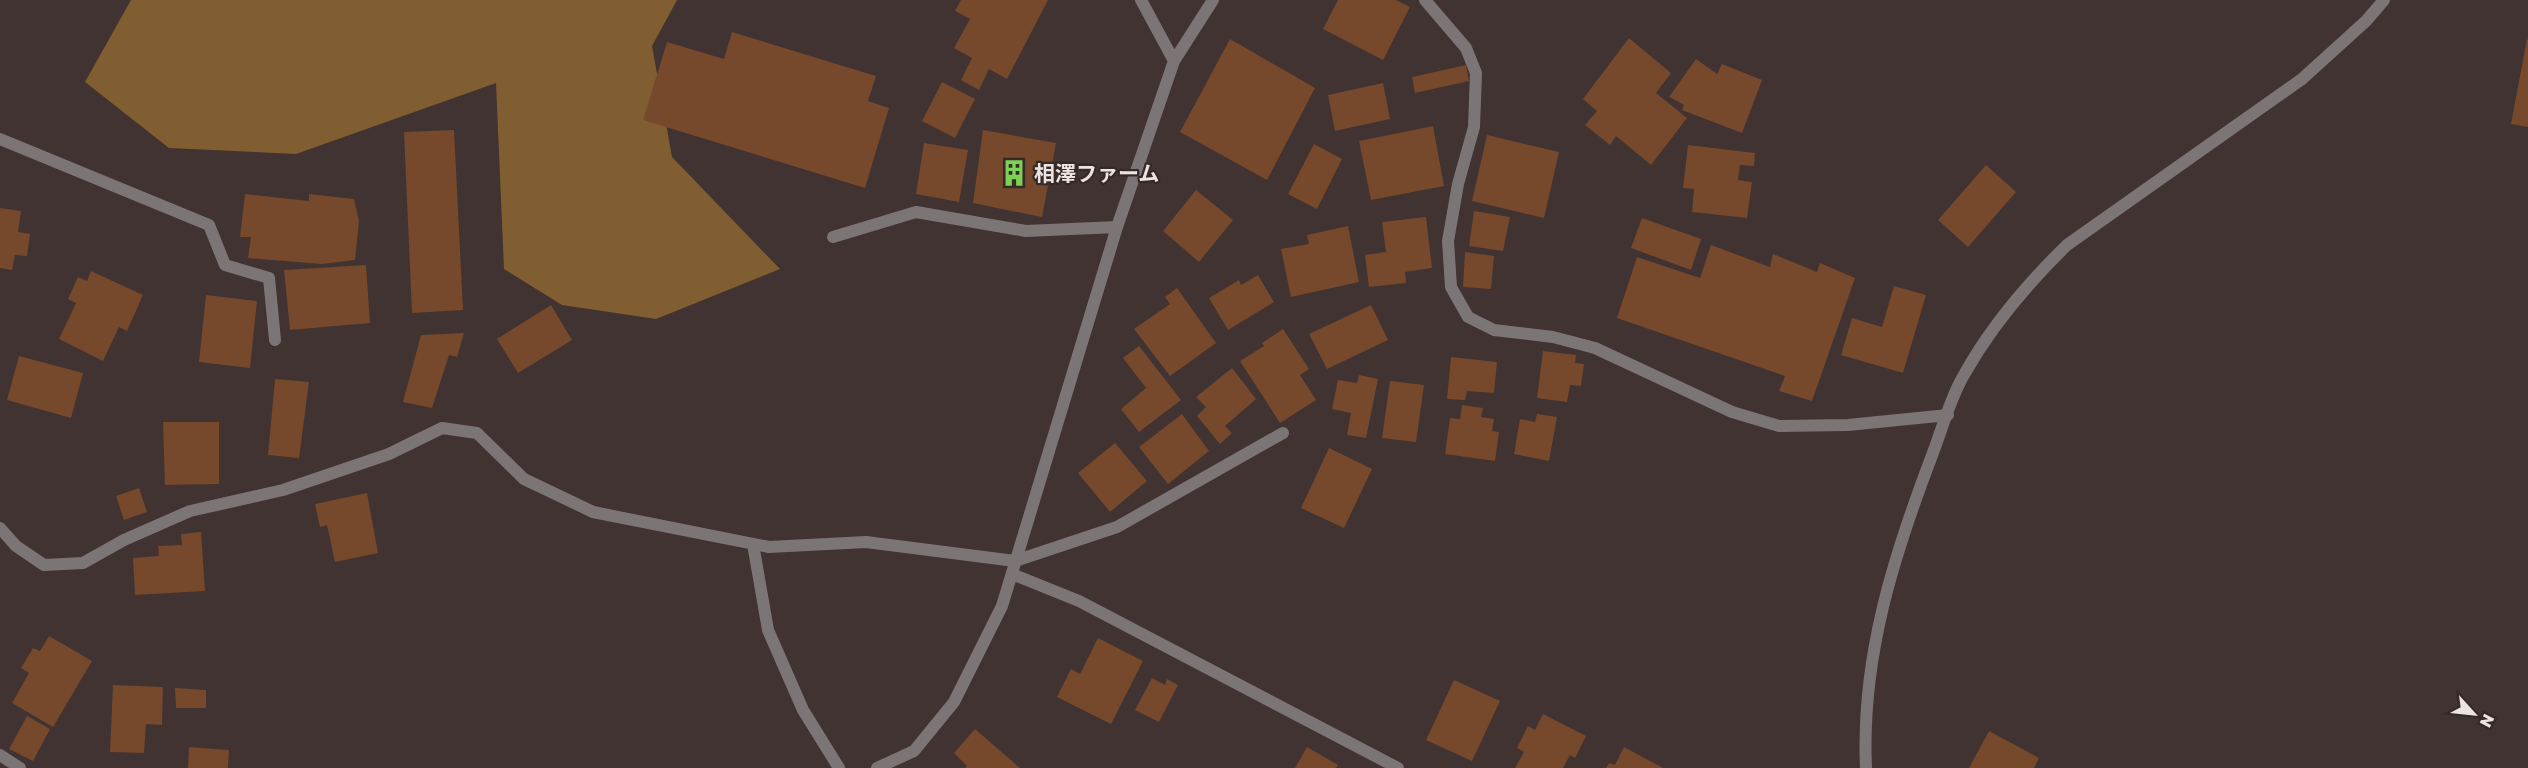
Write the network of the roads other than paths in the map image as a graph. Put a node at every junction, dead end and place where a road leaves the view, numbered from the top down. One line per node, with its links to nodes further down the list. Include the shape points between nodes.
1 (1141, 0): 5 (street)
2 (1213, 0): 5 (street)
3 (1425, 0): 10 (street, via 1466,48 1476,73 1474,128 1458,184 1448,241 1451,287 1468,317 1494,330 1552,337 1595,348 1732,412 1779,426 1848,425)
4 (2384, 0): 10 (street, via 2302,79 2067,245 1996,326 1964,374)
5 (1174, 61): 7 (street)
6 (0, 139): 9 (street, via 209,225 225,265 269,278)
7 (1118, 227): 8 (street, via 1026,231 915,212); 14 (street)
8 (833, 237)
9 (275, 340)
10 (1948, 415): 20 (street, via 1887,586 1871,660)
11 (1282, 433): 14 (street, via 1117,527)
12 (0, 528): 13 (street, via 16,546 44,565 84,562 190,511 283,490 389,454 442,428 477,433 524,479 593,512)
13 (753, 544): 14 (street, via 770,547 866,542); 17 (street, via 768,630 803,710)
14 (1014, 567): 18 (street, via 1002,606 954,702 914,751); 19 (street)
15 (0, 755): 16 (street)
16 (20, 768)
17 (839, 768)
18 (877, 768)
19 (1398, 768)
20 (1866, 768)

